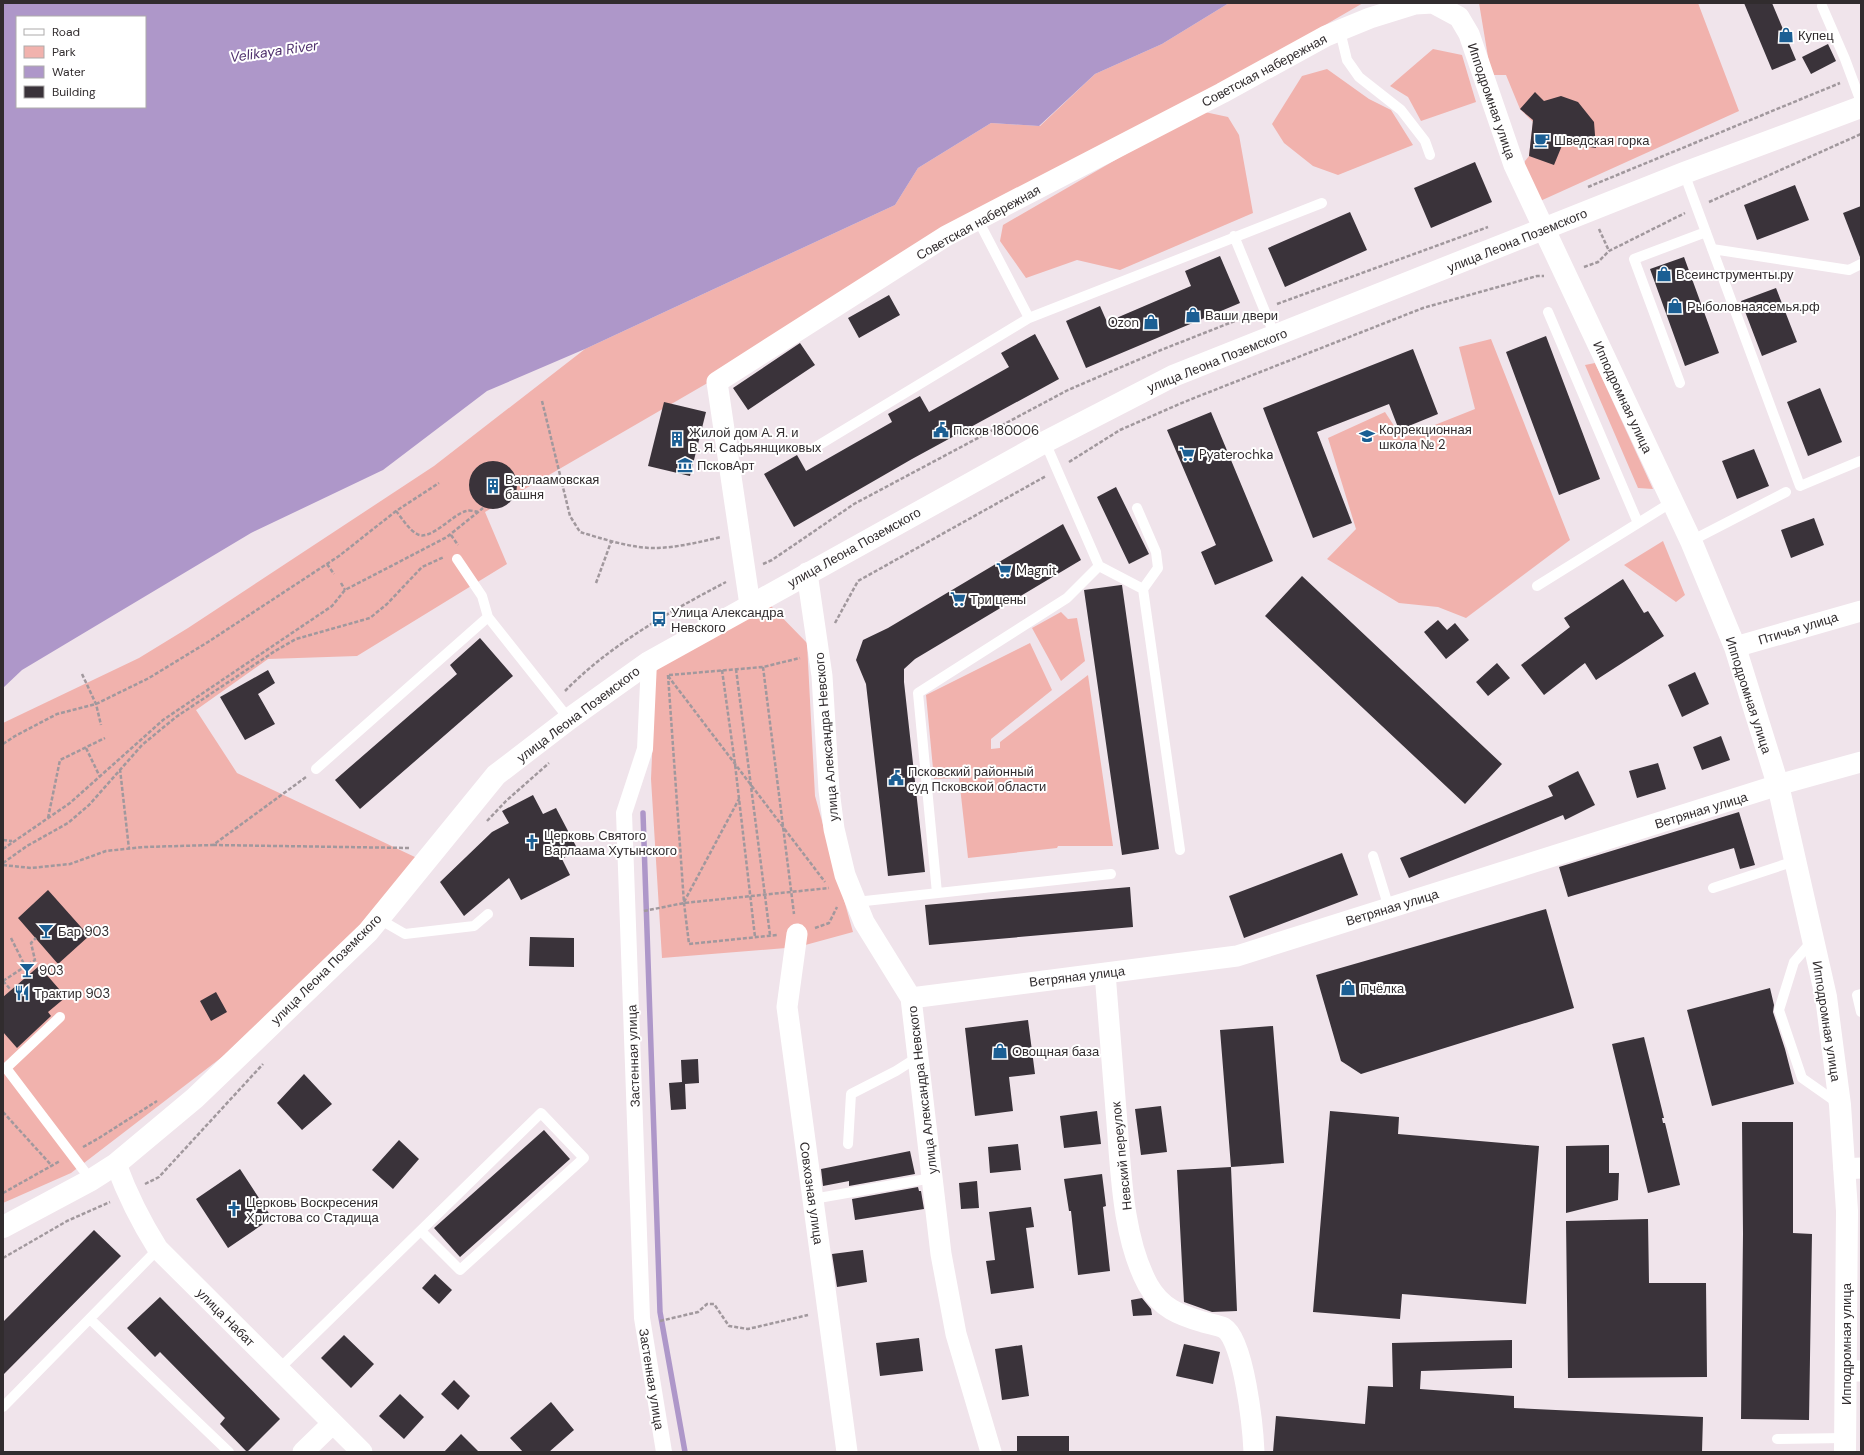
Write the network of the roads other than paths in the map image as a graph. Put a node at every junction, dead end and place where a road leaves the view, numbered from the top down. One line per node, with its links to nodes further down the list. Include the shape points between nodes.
1 (1433, 3): 3 (street, Советская набережная, via 1415,4 1370,18); 10 (street, Ипподромная улица, via 1460,17 1469,34 1514,165)
2 (1822, 6): 4 (lane)
3 (1340, 31): 6 (lane, via 1347,60 1358,77 1401,110 1425,141); 9 (street, Советская набережная, via 1326,36 1215,97)
4 (1861, 102)
5 (1861, 107): 7 (main road, улица Леона Поземского)
6 (1430, 155)
7 (1684, 173): 10 (main road, улица Леона Поземского); 11 (lane)
8 (1322, 202): 12 (lane)
9 (978, 220): 16 (lane); 32 (street, Советская набережная, via 946,236 717,382)
10 (1544, 229): 17 (main road, улица Леона Поземского); 23 (main road, Ипподромная улица)
11 (1706, 232): 13 (lane); 18 (lane, via 1634,259)
12 (1234, 236): 16 (lane); 17 (lane)
13 (1712, 249): 14 (lane, via 1849,270); 21 (lane, via 1800,486)
14 (1861, 264)
15 (1548, 312): 25 (lane)
16 (1029, 318): 20 (lane)
17 (1275, 336): 19 (main road, улица Леона Поземского, via 1173,376)
18 (1680, 383)
19 (1045, 442): 28 (lane); 29 (main road, улица Леона Поземского)
20 (814, 448)
21 (1860, 461)
22 (1786, 492): 26 (lane)
23 (1672, 502): 25 (lane); 26 (main road, Ипподромная улица)
24 (1137, 508): 31 (lane, via 1156,552 1158,568)
25 (1638, 523): 30 (lane)
26 (1691, 541): 35 (main road, Ипподромная улица)
27 (457, 559): 34 (lane, via 482,596)
28 (1099, 566): 31 (lane); 46 (lane, via 1067,598 918,693)
29 (807, 573): 32 (main road, улица Леона Поземского); 47 (street, улица Александра Невского, via 822,676 828,790 845,875)
30 (1537, 586)
31 (1142, 589): 41 (lane)
32 (750, 605): 36 (main road, улица Леона Поземского)
33 (1861, 610): 35 (street, Птичья улица)
34 (488, 616): 37 (lane); 39 (lane)
35 (1735, 647): 40 (main road, Ипподромная улица)
36 (648, 671): 37 (main road, улица Леона Поземского); 79 (street, Застенная улица, via 645,749 624,813 642,1318)
37 (569, 719): 50 (main road, улица Леона Поземского, via 496,775)
38 (1861, 762): 40 (street, Ветряная улица)
39 (316, 769)
40 (1778, 785): 43 (main road, Ипподромная улица); 48 (street, Ветряная улица)
41 (1180, 850)
42 (1373, 856): 48 (lane)
43 (1795, 861): 45 (lane); 52 (main road, Ипподромная улица)
44 (1111, 874): 46 (lane)
45 (1713, 888)
46 (937, 893): 47 (lane)
47 (847, 901): 55 (street, улица Александра Невского, via 864,922)
48 (1389, 908): 53 (street, Ветряная улица, via 1237,956)
49 (488, 914): 50 (lane, via 474,926 405,934)
50 (379, 919): 61 (main road, улица Леона Поземского, via 195,1098)
51 (796, 934): 65 (street, Совхозная улица, via 786,1007)
52 (1813, 940): 59 (main road, Ипподромная улица, via 1826,997); 59 (lane, via 1794,962 1779,1010 1802,1078)
53 (1105, 973): 55 (street, Ветряная улица); 82 (street, Невский переулок, via 1122,1191 1134,1252 1148,1285 1160,1303 1180,1315 1224,1328 1233,1339 1239,1355 1253,1432)
54 (1861, 994): 56 (lane, via 1857,994)
55 (911, 998): 58 (street, улица Александра Невского)
56 (1861, 1012)
57 (60, 1017): 64 (lane, via 6,1068)
58 (918, 1057): 60 (lane, via 851,1094); 63 (street, улица Александра Невского)
59 (1840, 1105): 62 (main road, Ипподромная улица)
60 (848, 1144)
61 (116, 1164): 64 (main road, улица Леона Поземского); 68 (street, улица Набат, via 127,1194)
62 (1853, 1169): 71 (main road, Ипподромная улица, via 1847,1211)
63 (932, 1178): 65 (lane); 81 (street, улица Александра Невского, via 941,1254 956,1334)
64 (90, 1180): 66 (main road, улица Леона Поземского)
65 (813, 1200): 80 (street, Совхозная улица)
66 (3, 1227)
67 (421, 1232): 67 (lane, via 541,1113 584,1158 460,1270); 70 (lane)
68 (158, 1249): 69 (lane); 70 (street, улица Набат)
69 (90, 1319): 72 (lane); 76 (lane)
70 (279, 1369): 73 (street, улица Набат)
71 (1853, 1371): 75 (main road, Ипподромная улица)
72 (3, 1407)
73 (333, 1423): 77 (street); 78 (street, улица Набат)
74 (1777, 1439): 75 (lane)
75 (1845, 1445)
76 (229, 1452)
77 (303, 1452)
78 (362, 1452)
79 (664, 1452)
80 (847, 1452)
81 (991, 1452)
82 (1254, 1452)

